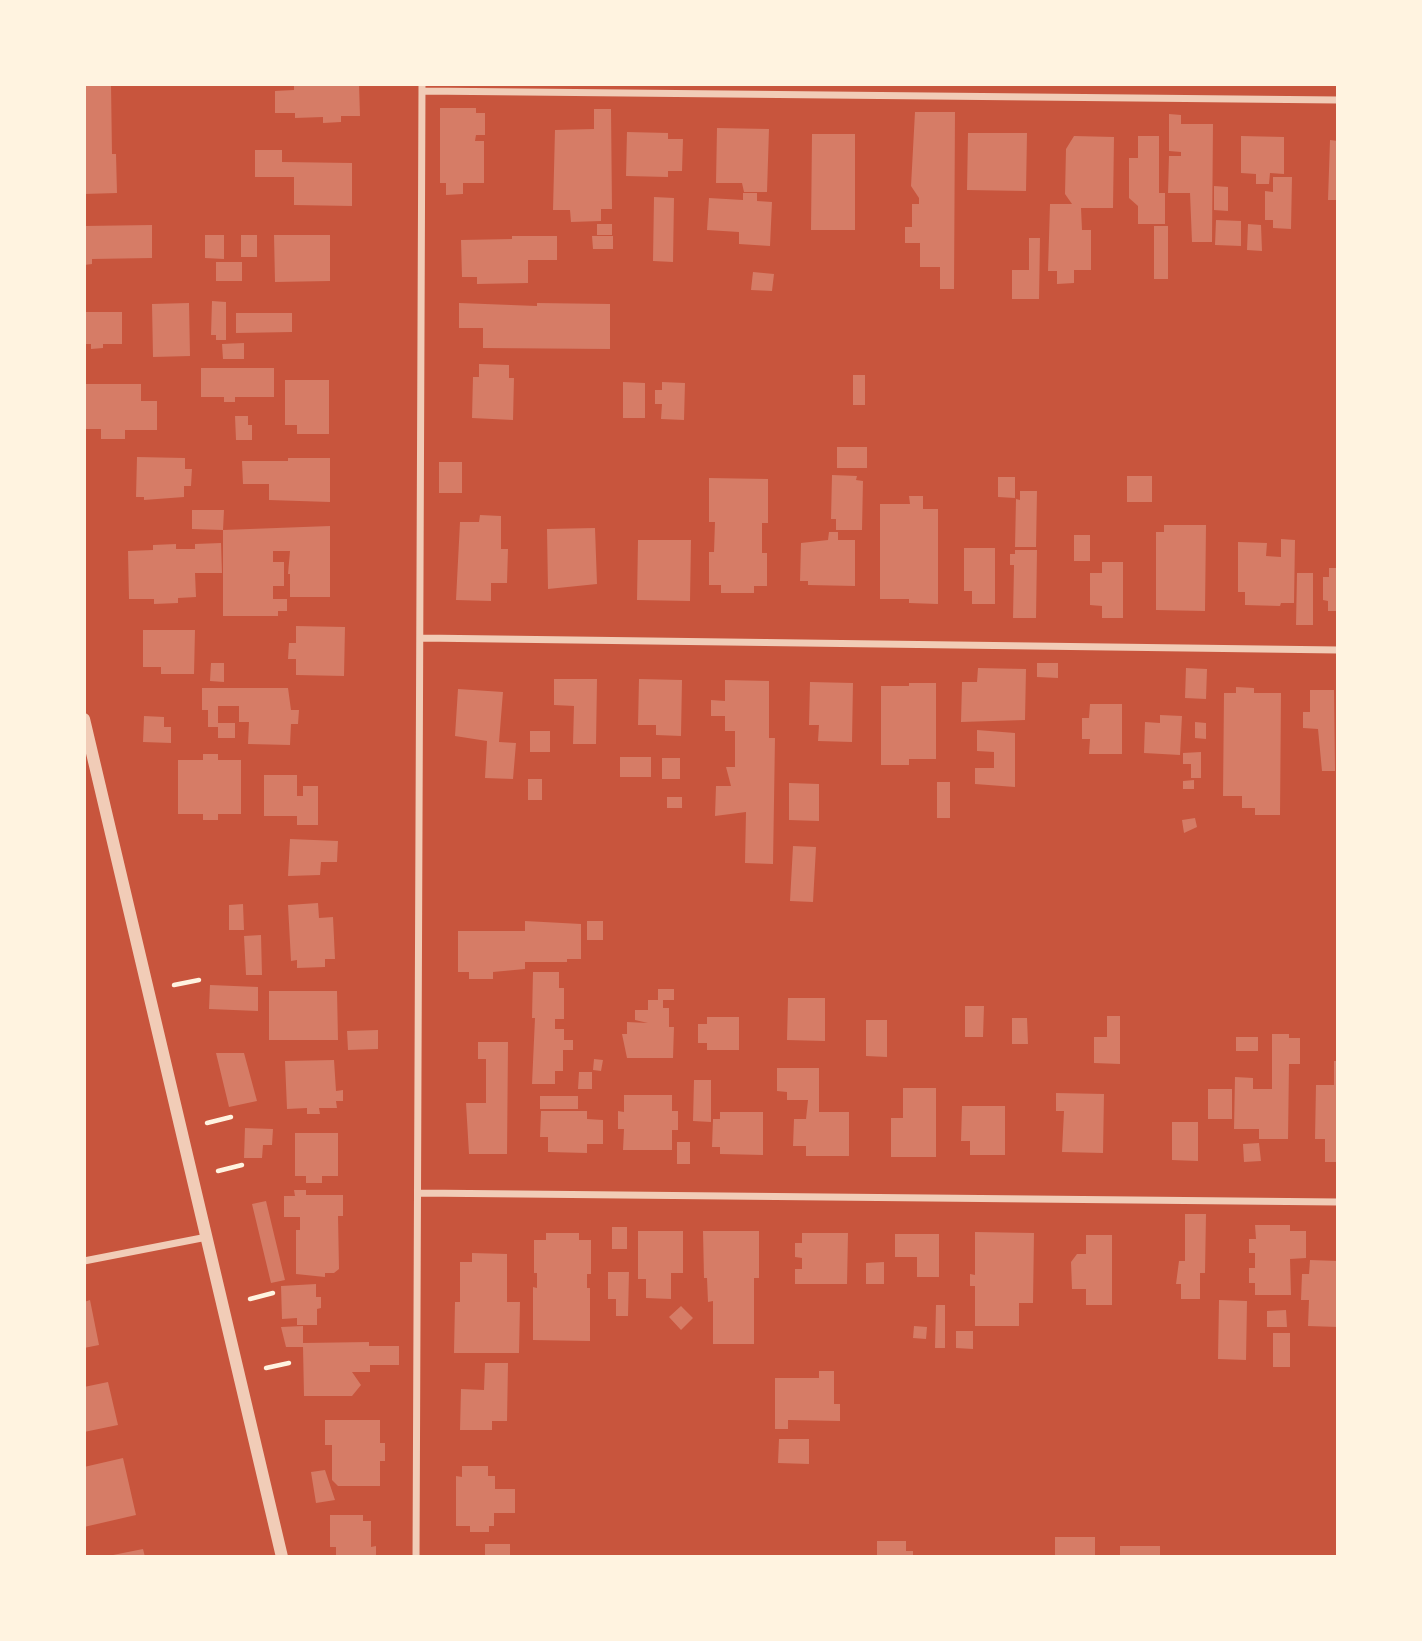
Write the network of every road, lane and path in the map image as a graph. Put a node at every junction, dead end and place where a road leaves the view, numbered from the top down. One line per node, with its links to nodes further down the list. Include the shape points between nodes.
1 (422, 88): 2 (street); 3 (street)
2 (1338, 100)
3 (421, 638): 4 (street); 12 (street)
4 (1338, 650)
5 (84, 719): 14 (street)
6 (198, 980): 7 (path)
7 (174, 985)
8 (231, 1118): 9 (path)
9 (207, 1123)
10 (242, 1165): 11 (path)
11 (218, 1171)
12 (418, 1193): 13 (street); 21 (street)
13 (1338, 1202)
14 (207, 1237): 15 (street); 20 (street)
15 (84, 1261)
16 (273, 1293): 17 (path)
17 (250, 1299)
18 (289, 1363): 19 (path)
19 (266, 1368)
20 (282, 1557)
21 (416, 1557)

